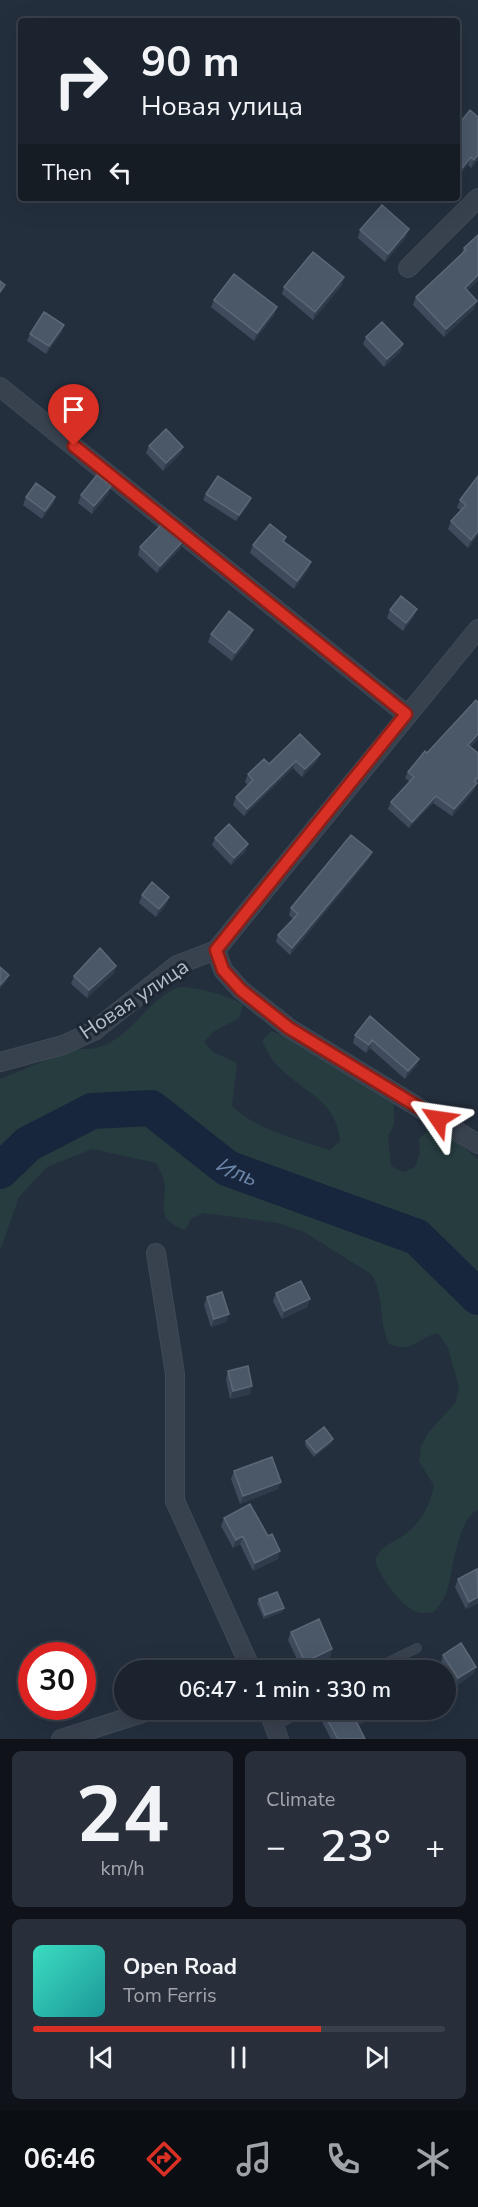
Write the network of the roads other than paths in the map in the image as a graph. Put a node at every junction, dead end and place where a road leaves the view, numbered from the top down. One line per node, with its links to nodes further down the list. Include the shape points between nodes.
1 (478, 198): 2 (street)
2 (408, 268)
3 (0, 387): 5 (street)
4 (478, 629): 5 (street)
5 (406, 714): 6 (street)
6 (216, 950): 7 (street, Новая улица, via 177,965 94,1031 63,1045); 8 (street, via 223,970 235,983 289,1028)
7 (0, 1062)
8 (478, 1144)
9 (156, 1253): 11 (street, via 175,1374 175,1501)
10 (417, 1648): 12 (lane)
11 (247, 1660)
12 (393, 1660)
13 (121, 1720): 14 (street)
14 (61, 1739)

